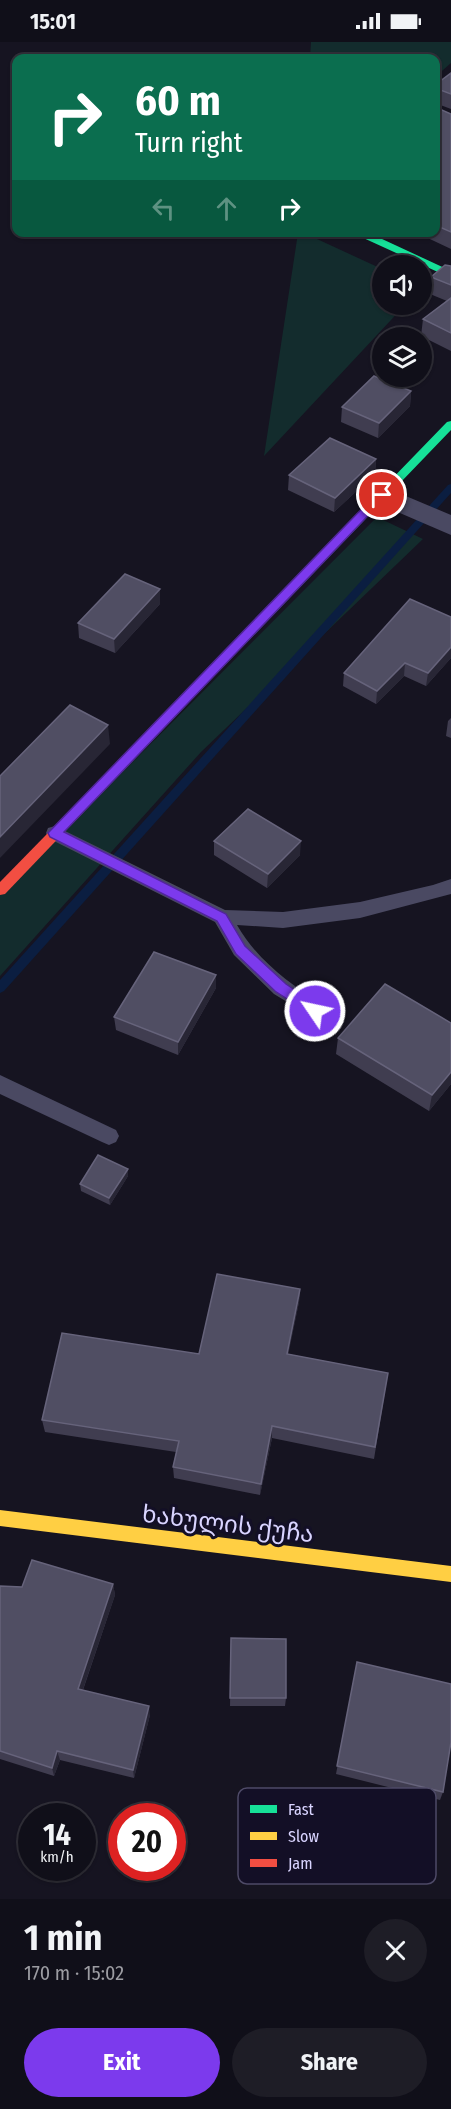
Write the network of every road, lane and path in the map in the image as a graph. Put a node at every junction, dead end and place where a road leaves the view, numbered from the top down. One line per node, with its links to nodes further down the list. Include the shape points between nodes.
1 (369, 237): 2 (street)
2 (451, 275)
3 (451, 424): 4 (street)
4 (382, 495): 5 (street); 6 (street)
5 (450, 526)
6 (55, 833): 8 (street); 9 (lane)
7 (451, 886): 9 (lane, via 360,910 283,920)
8 (0, 890)
9 (222, 917): 10 (lane, via 241,950 281,988)
10 (315, 1011)
11 (0, 1084): 12 (lane)
12 (109, 1136)
13 (0, 1518): 14 (street, ხახულის ქუჩა)
14 (451, 1574)

